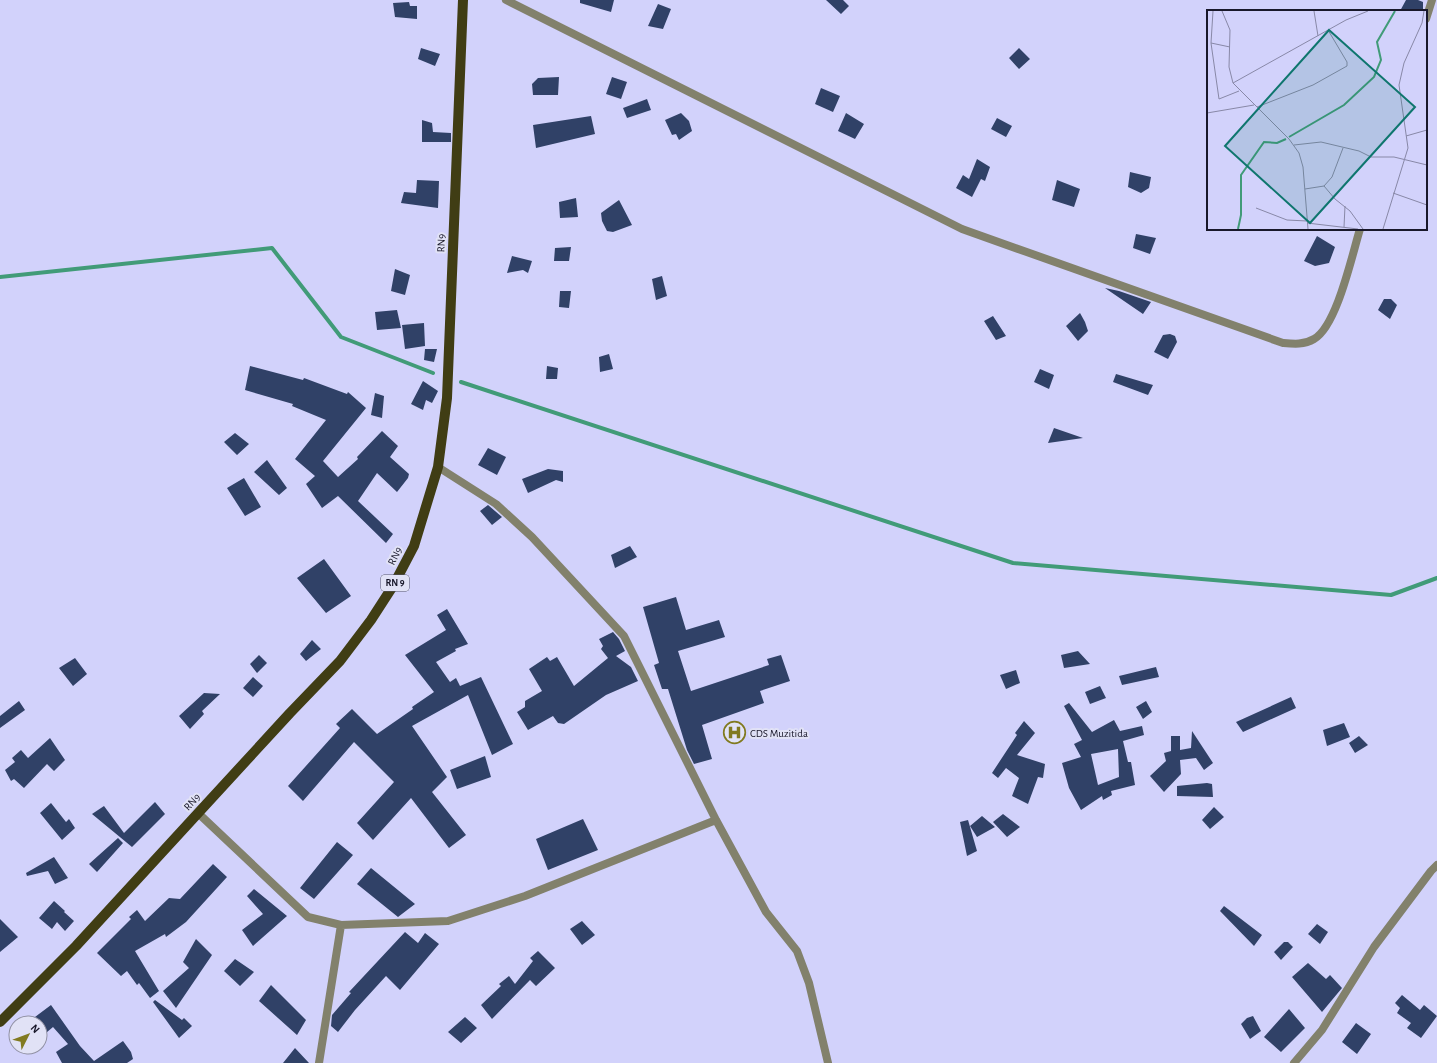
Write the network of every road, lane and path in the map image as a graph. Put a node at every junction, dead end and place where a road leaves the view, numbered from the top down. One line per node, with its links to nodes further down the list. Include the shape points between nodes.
1 (463, 0): 6 (main road, RN9 / RN 9, via 447,398)
2 (506, 0): 5 (street, via 962,229 1283,343 1307,343 1330,322)
3 (1432, 0): 4 (street)
4 (1427, 16)
5 (1360, 230)
6 (438, 468): 7 (main road, RN9 / RN 9, via 414,546 371,620 340,661); 8 (street, via 496,504 532,537 624,636)
7 (198, 813): 10 (street, via 308,917); 11 (main road, RN9 / RN 9, via 76,946)
8 (716, 820): 10 (street, via 524,896 448,921); 13 (street, via 766,912 797,951 808,983)
9 (1437, 865): 14 (street, via 1374,947 1322,1030)
10 (341, 925): 12 (street)
11 (0, 1022)
12 (319, 1063)
13 (828, 1063)
14 (1294, 1063)

